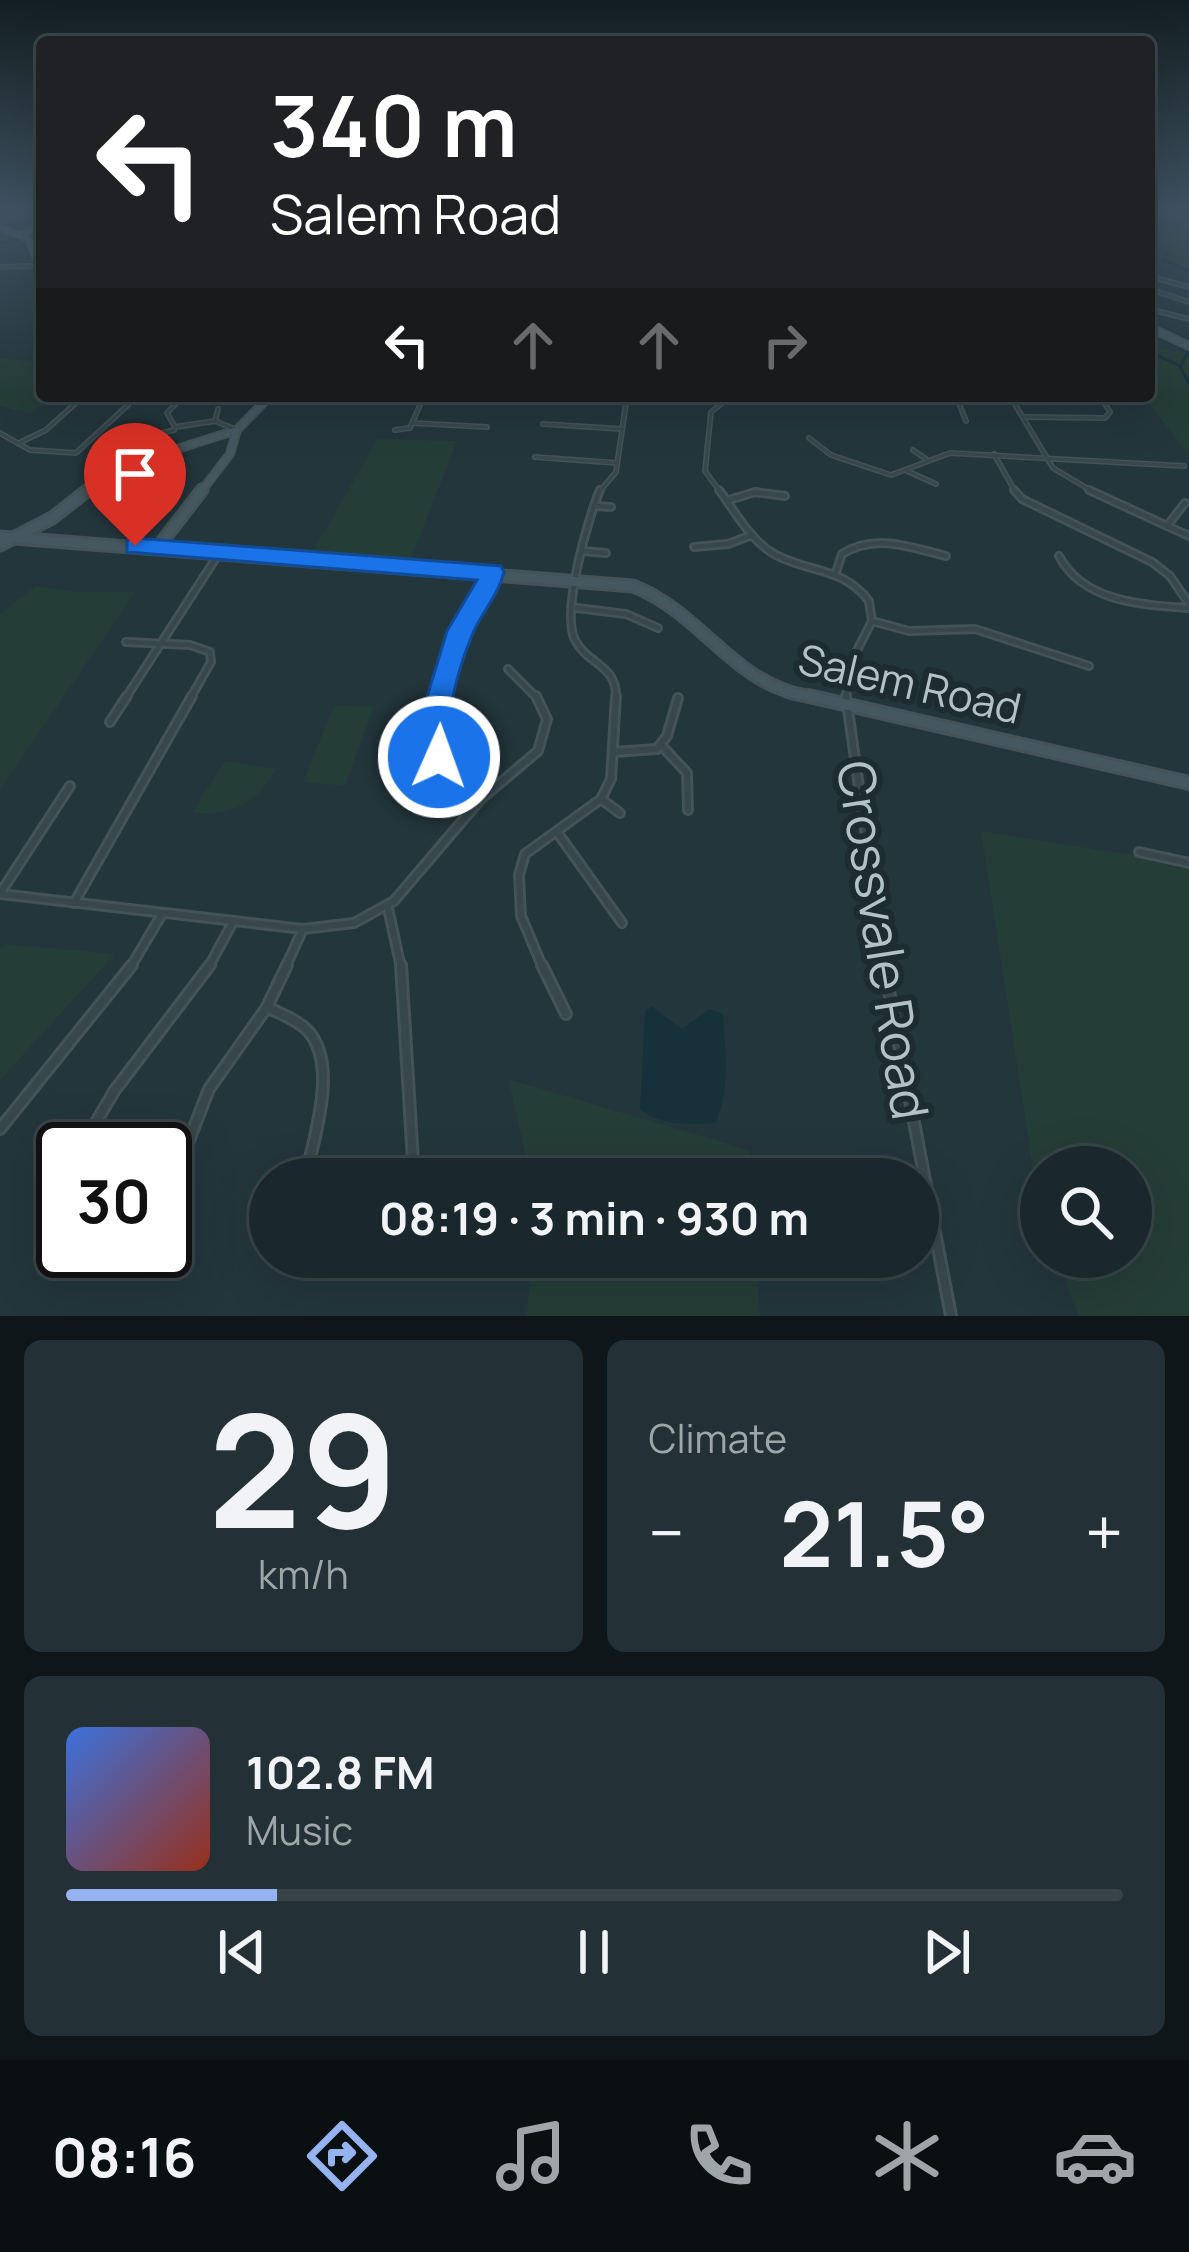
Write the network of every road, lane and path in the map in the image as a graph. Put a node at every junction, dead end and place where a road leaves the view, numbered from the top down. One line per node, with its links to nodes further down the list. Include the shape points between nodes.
1 (1155, 278): 2 (street)
2 (1189, 287)
3 (1155, 291): 4 (street)
4 (1189, 302)
5 (1155, 310): 6 (street)
6 (1189, 319)
7 (1155, 330): 8 (street)
8 (1189, 346)
9 (77, 402): 33 (street)
10 (177, 402): 25 (street, via 167,413)
11 (264, 402): 30 (street)
12 (421, 402): 23 (street)
13 (625, 402): 27 (street)
14 (723, 402): 44 (street, via 711,412 704,461)
15 (959, 402): 22 (street)
16 (1015, 402): 20 (street)
17 (1104, 402): 20 (street, via 1110,412 1101,419)
18 (128, 405): 33 (street, via 82,451 42,452)
19 (218, 409): 21 (street)
20 (1026, 417): 37 (street)
21 (215, 421): 25 (street); 30 (street)
22 (967, 421)
23 (412, 423): 26 (street); 28 (street)
24 (543, 424): 27 (street)
25 (179, 428): 31 (street)
26 (488, 428)
27 (622, 429): 39 (street)
28 (395, 430)
29 (0, 433): 33 (street)
30 (233, 434): 51 (street, via 114,469); 54 (street, via 230,454)
31 (146, 437)
32 (809, 437): 41 (street, via 875,472)
33 (19, 443)
34 (913, 450): 38 (street)
35 (994, 454): 37 (street); 38 (street); 63 (street, via 1022,499 1151,562)
36 (535, 457): 39 (street)
37 (1045, 457): 40 (street); 48 (street, via 1069,481)
38 (926, 459): 41 (street)
39 (617, 463): 46 (street)
40 (1184, 466)
41 (907, 471): 42 (street)
42 (936, 484)
43 (785, 496): 44 (street, via 755,492)
44 (729, 500): 49 (street)
45 (1184, 503): 48 (street)
46 (595, 506): 47 (street); 55 (street)
47 (611, 507)
48 (1167, 526): 50 (street)
49 (752, 535): 53 (street); 61 (street, via 776,555)
50 (1189, 536)
51 (13, 538): 52 (street); 54 (street, Salem Road)
52 (0, 541)
53 (694, 547)
54 (158, 548): 56 (street, Salem Road)
55 (583, 551): 57 (street); 62 (street)
56 (219, 553): 60 (street, Salem Road); 68 (street)
57 (606, 553)
58 (946, 556): 61 (street, via 866,542 842,554)
59 (1059, 556): 63 (street, via 1067,572 1104,594)
60 (492, 572): 62 (street, Salem Road); 79 (street, via 460,631 431,733 439,757)
61 (836, 572): 65 (street, via 860,589)
62 (577, 580): 64 (street); 72 (street, Salem Road, via 662,595 752,675)
63 (1189, 606)
64 (575, 608): 66 (street, via 626,614); 75 (street, via 574,641 616,679)
65 (872, 621): 69 (street, via 909,631 975,629); 72 (street, via 849,666)
66 (658, 628)
67 (126, 642): 68 (street)
68 (163, 642): 73 (street); 86 (street, via 210,652 209,668)
69 (1089, 666)
70 (508, 669): 79 (street, via 540,700 547,730 530,760)
71 (678, 698): 74 (street)
72 (845, 705): 76 (street, Salem Road); 99 (street, Crossvale Road, via 892,1015)
73 (110, 722)
74 (662, 746): 75 (street); 80 (street, via 687,772)
75 (614, 752): 78 (street)
76 (1189, 783)
77 (70, 786): 85 (street)
78 (601, 799): 81 (street); 82 (street)
79 (479, 801): 87 (street)
80 (688, 810)
81 (620, 813)
82 (557, 832): 90 (street); 93 (street, via 525,854 515,892)
83 (1139, 852): 84 (street)
84 (1189, 863)
85 (0, 894): 86 (street)
86 (74, 903): 88 (street)
87 (388, 908): 91 (street, via 333,929); 98 (street, via 400,949)
88 (162, 914): 89 (street); 95 (street, via 141,955)
89 (233, 922): 91 (street); 94 (street, via 208,972)
90 (622, 922)
91 (303, 929): 92 (street)
92 (267, 1007): 96 (street, via 209,1089); 97 (street, via 307,1030 320,1056)
93 (566, 1015)
94 (95, 1122)
95 (0, 1130)
96 (192, 1133)
97 (311, 1158)
98 (413, 1158)
99 (951, 1316)

